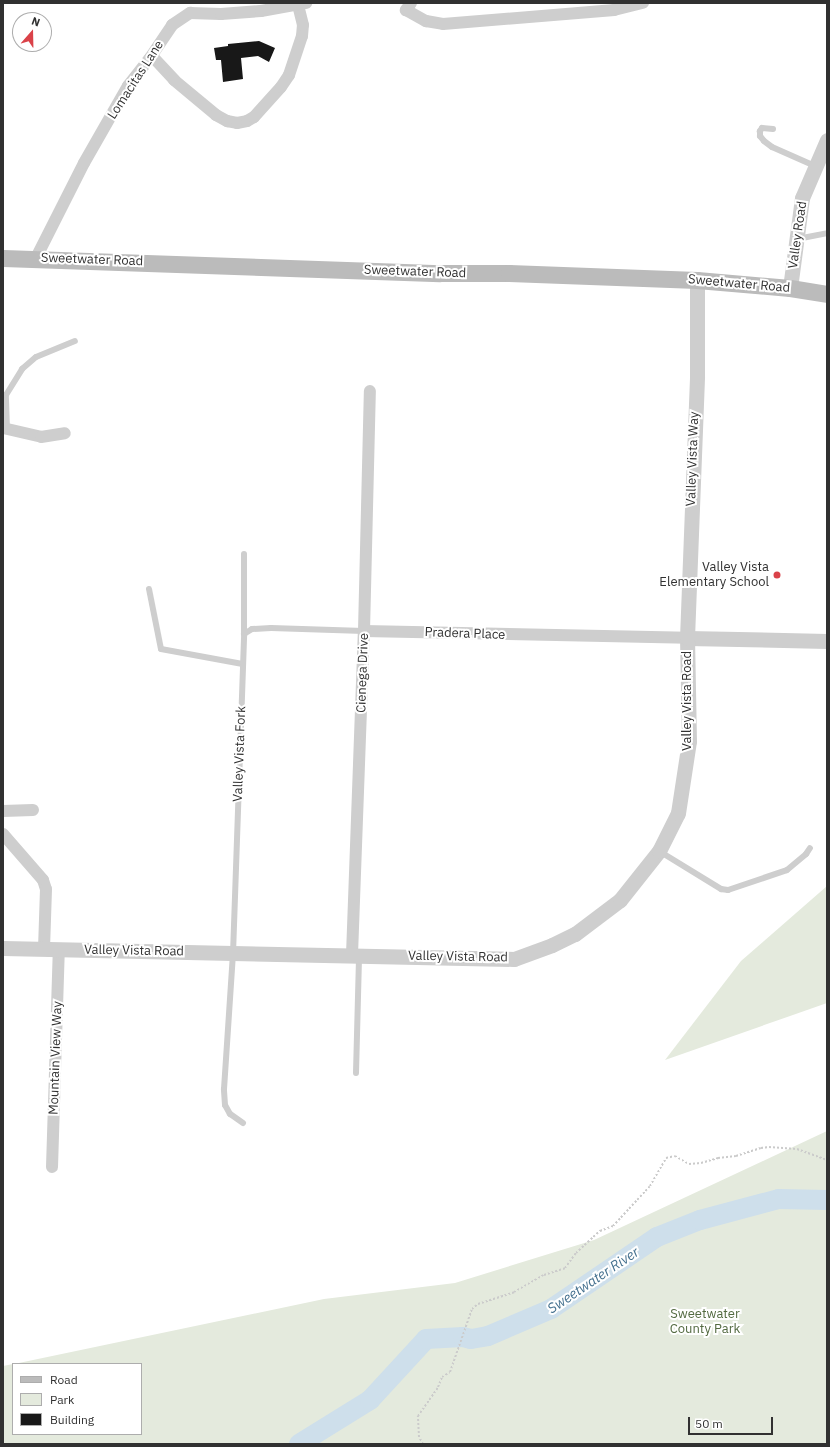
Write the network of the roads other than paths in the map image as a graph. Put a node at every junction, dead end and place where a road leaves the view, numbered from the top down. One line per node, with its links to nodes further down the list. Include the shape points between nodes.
1 (411, 3): 2 (street, via 406,10 426,21 443,24 614,10)
2 (643, 3)
3 (302, 4): 4 (street, Lomacitas Lane, via 260,11 190,13 172,25); 4 (street, via 302,36 289,75 281,87 247,122 227,121 216,115 174,80)
4 (152, 56): 11 (street, Lomacitas Lane, via 128,86 84,164)
5 (773, 128): 7 (lane, via 762,128 760,131 764,142)
6 (827, 140): 7 (street, Valley Road)
7 (815, 166): 9 (street, Valley Road, via 802,198)
8 (827, 233): 9 (lane)
9 (797, 239): 13 (street, Valley Road)
10 (3, 258): 11 (main road, Sweetwater Road)
11 (36, 258): 12 (main road, Sweetwater Road, via 440,274 509,273)
12 (697, 280): 13 (main road, Sweetwater Road); 23 (street, Valley Vista Way, via 697,376)
13 (790, 288): 14 (main road, Sweetwater Road)
14 (827, 294)
15 (75, 340): 17 (lane, via 36,357 22,369 6,396)
16 (370, 391): 21 (street, Cienega Drive)
17 (5, 428): 18 (street, via 42,437)
18 (65, 433)
19 (244, 554): 22 (lane, Valley Vista Fork)
20 (149, 589): 25 (lane, via 161,649)
21 (364, 631): 22 (lane, Pradera Place, via 271,628 252,629); 23 (street, Pradera Place); 35 (street, Cienega Drive)
22 (244, 634): 25 (lane, Valley Vista Fork)
23 (687, 638): 24 (street, Valley Vista Road); 30 (street, Valley Vista Road, via 689,741 678,813)
24 (827, 641)
25 (243, 664): 34 (lane, Valley Vista Fork)
26 (33, 810): 27 (street)
27 (3, 811)
28 (3, 834): 32 (street, via 42,880 46,889)
29 (810, 848): 30 (lane, via 787,870 728,890 721,889)
30 (659, 851): 35 (street, Valley Vista Road, via 620,900 575,934 514,959)
31 (3, 948): 32 (street, Valley Vista Road)
32 (44, 949): 33 (street, Valley Vista Road)
33 (59, 950): 34 (street, Valley Vista Road); 38 (street, Mountain View Way)
34 (233, 954): 35 (street, Valley Vista Road); 37 (lane, Valley Vista Fork, via 224,1089 225,1105 230,1114)
35 (355, 955): 36 (lane)
36 (356, 1073)
37 (243, 1123)
38 (52, 1167)

